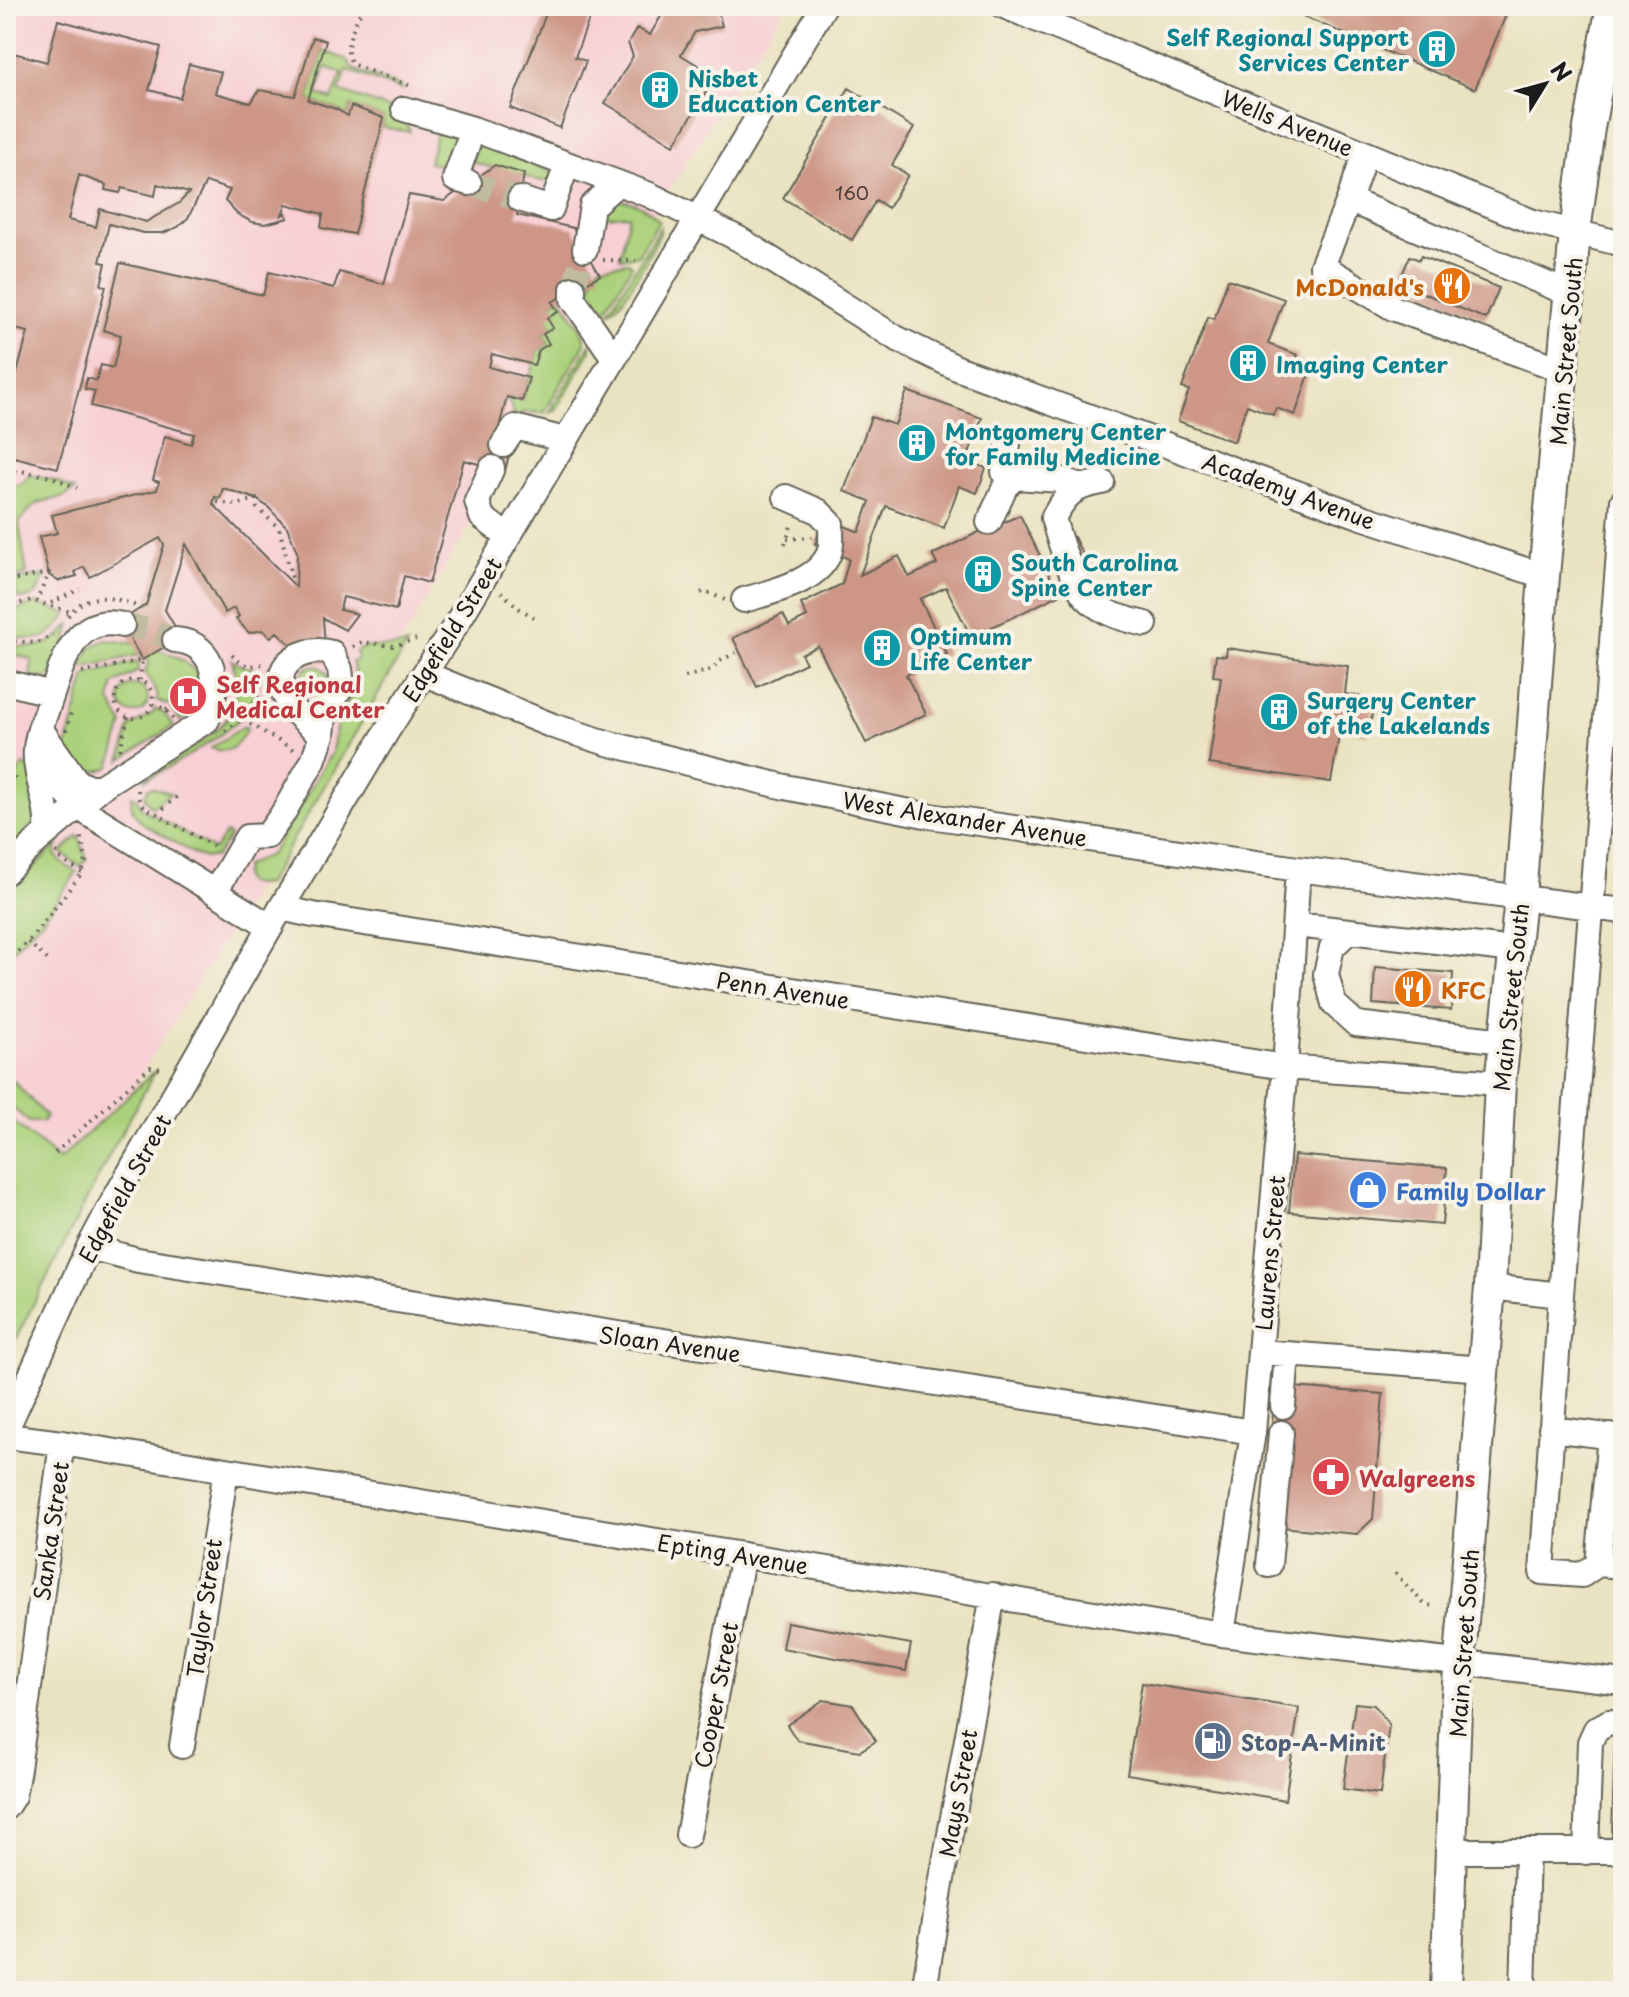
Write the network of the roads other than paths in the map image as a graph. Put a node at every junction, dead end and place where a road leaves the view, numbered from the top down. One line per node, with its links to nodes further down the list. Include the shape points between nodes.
1 (824, 6): 12 (street, Edgefield Street)
2 (1004, 6): 6 (street, Wells Avenue)
3 (1612, 6): 13 (main road, Main Street South)
4 (404, 109): 5 (street, Academy Avenue)
5 (473, 129): 7 (street, Academy Avenue); 8 (street, via 455,179)
6 (1365, 154): 11 (street); 13 (street, Wells Avenue, via 1533,222)
7 (567, 165): 9 (street, Academy Avenue); 10 (street, via 551,209)
8 (469, 183)
9 (618, 183): 12 (street, Academy Avenue); 15 (street, via 592,206)
10 (520, 199)
11 (1349, 200): 17 (street); 19 (street, via 1322,266 1393,308)
12 (697, 219): 18 (street, Edgefield Street); 29 (street, Academy Avenue, via 739,239 896,338 957,368 1362,517)
13 (1575, 232): 14 (street, Wells Avenue); 17 (main road, Main Street South)
14 (1623, 244)
15 (588, 255)
16 (573, 289): 18 (street, via 573,299)
17 (1570, 294): 19 (main road, Main Street South)
18 (614, 358): 20 (street, Edgefield Street)
19 (1563, 370): 29 (main road, Main Street South)
20 (565, 440): 22 (street, via 515,427); 28 (street, Edgefield Street)
21 (1008, 444): 24 (street, via 1004,472)
22 (503, 445)
23 (492, 468): 28 (street, via 477,501 482,517)
24 (1011, 481): 27 (street); 31 (street, via 1015,477 1091,484 1064,498 1053,518 1074,575 1086,598 1115,617)
25 (786, 497): 30 (street, via 818,511 831,524 830,552 814,571 788,587)
26 (1623, 501): 48 (street)
27 (989, 522)
28 (508, 537): 34 (street, Edgefield Street)
29 (1544, 576): 47 (main road, Main Street South)
30 (741, 602)
31 (1145, 624)
32 (122, 625): 37 (street, via 95,624 68,650)
33 (175, 640): 41 (street, via 190,641 207,657 215,679 207,720)
34 (425, 674): 44 (street, West Alexander Avenue, via 607,743 785,787 930,816); 50 (street, Edgefield Street)
35 (6, 682): 37 (street)
36 (271, 684): 38 (street, via 303,700); 38 (street, via 299,652 325,651 332,653 340,669); 39 (street)
37 (64, 696): 40 (street)
38 (338, 696): 39 (street)
39 (318, 732): 46 (street, via 313,761 282,815 267,836 247,837)
40 (46, 739): 41 (street, via 78,783); 42 (street, via 46,770); 43 (street, via 35,758)
41 (102, 787): 42 (street)
42 (78, 807): 43 (street); 46 (street)
43 (59, 838): 45 (street)
44 (1298, 869): 47 (street, West Alexander Avenue); 51 (street, Laurens Street)
45 (6, 872)
46 (215, 892): 50 (street)
47 (1520, 899): 48 (street, West Alexander Avenue); 53 (main road, Main Street South)
48 (1592, 906): 49 (street, West Alexander Avenue); 59 (street)
49 (1623, 911)
50 (276, 917): 55 (street, Penn Avenue, via 313,915); 57 (street, Edgefield Street)
51 (1296, 925): 52 (street); 55 (street, Laurens Street)
52 (1349, 931): 53 (street); 54 (street, via 1332,947 1326,974 1334,1004 1356,1024)
53 (1515, 950): 54 (main road, Main Street South)
54 (1504, 1041): 56 (main road, Main Street South)
55 (1285, 1067): 56 (street, Penn Avenue); 60 (street, Laurens Street)
56 (1500, 1083): 58 (main road, Main Street South)
57 (89, 1247): 65 (street, Sloan Avenue, via 138,1260); 66 (street, Edgefield Street)
58 (1490, 1287): 59 (street); 62 (main road, Main Street South)
59 (1561, 1295): 64 (street)
60 (1260, 1352): 61 (street); 65 (street, Laurens Street)
61 (1287, 1354): 62 (street); 63 (street)
62 (1484, 1369): 77 (main road, Main Street South)
63 (1283, 1406)
64 (1551, 1429): 68 (street); 72 (street, via 1542,1572 1582,1575)
65 (1253, 1432): 76 (street, Laurens Street)
66 (6, 1433): 69 (street, Epting Avenue)
67 (1281, 1433): 73 (street)
68 (1616, 1437): 72 (street)
69 (62, 1443): 70 (street, Epting Avenue); 81 (street, Sanka Street, via 18,1769)
70 (226, 1470): 71 (street, Epting Avenue); 80 (street, Taylor Street)
71 (743, 1555): 75 (street, Epting Avenue); 82 (street, Cooper Street)
72 (1598, 1564): 74 (street)
73 (1269, 1565)
74 (1623, 1566)
75 (993, 1595): 76 (street, Epting Avenue); 87 (street, Mays Street)
76 (1222, 1634): 77 (street, Epting Avenue)
77 (1461, 1662): 78 (street, Epting Avenue); 83 (main road, Main Street South)
78 (1623, 1682)
79 (1623, 1723): 86 (street, via 1609,1722 1596,1729 1590,1742)
80 (182, 1746)
81 (6, 1807)
82 (688, 1835)
83 (1451, 1851): 85 (street); 88 (main road, Main Street South)
84 (1623, 1851): 86 (street)
85 (1527, 1852): 86 (street); 89 (street)
86 (1586, 1852)
87 (924, 1991)
88 (1446, 1991)
89 (1523, 1991)

